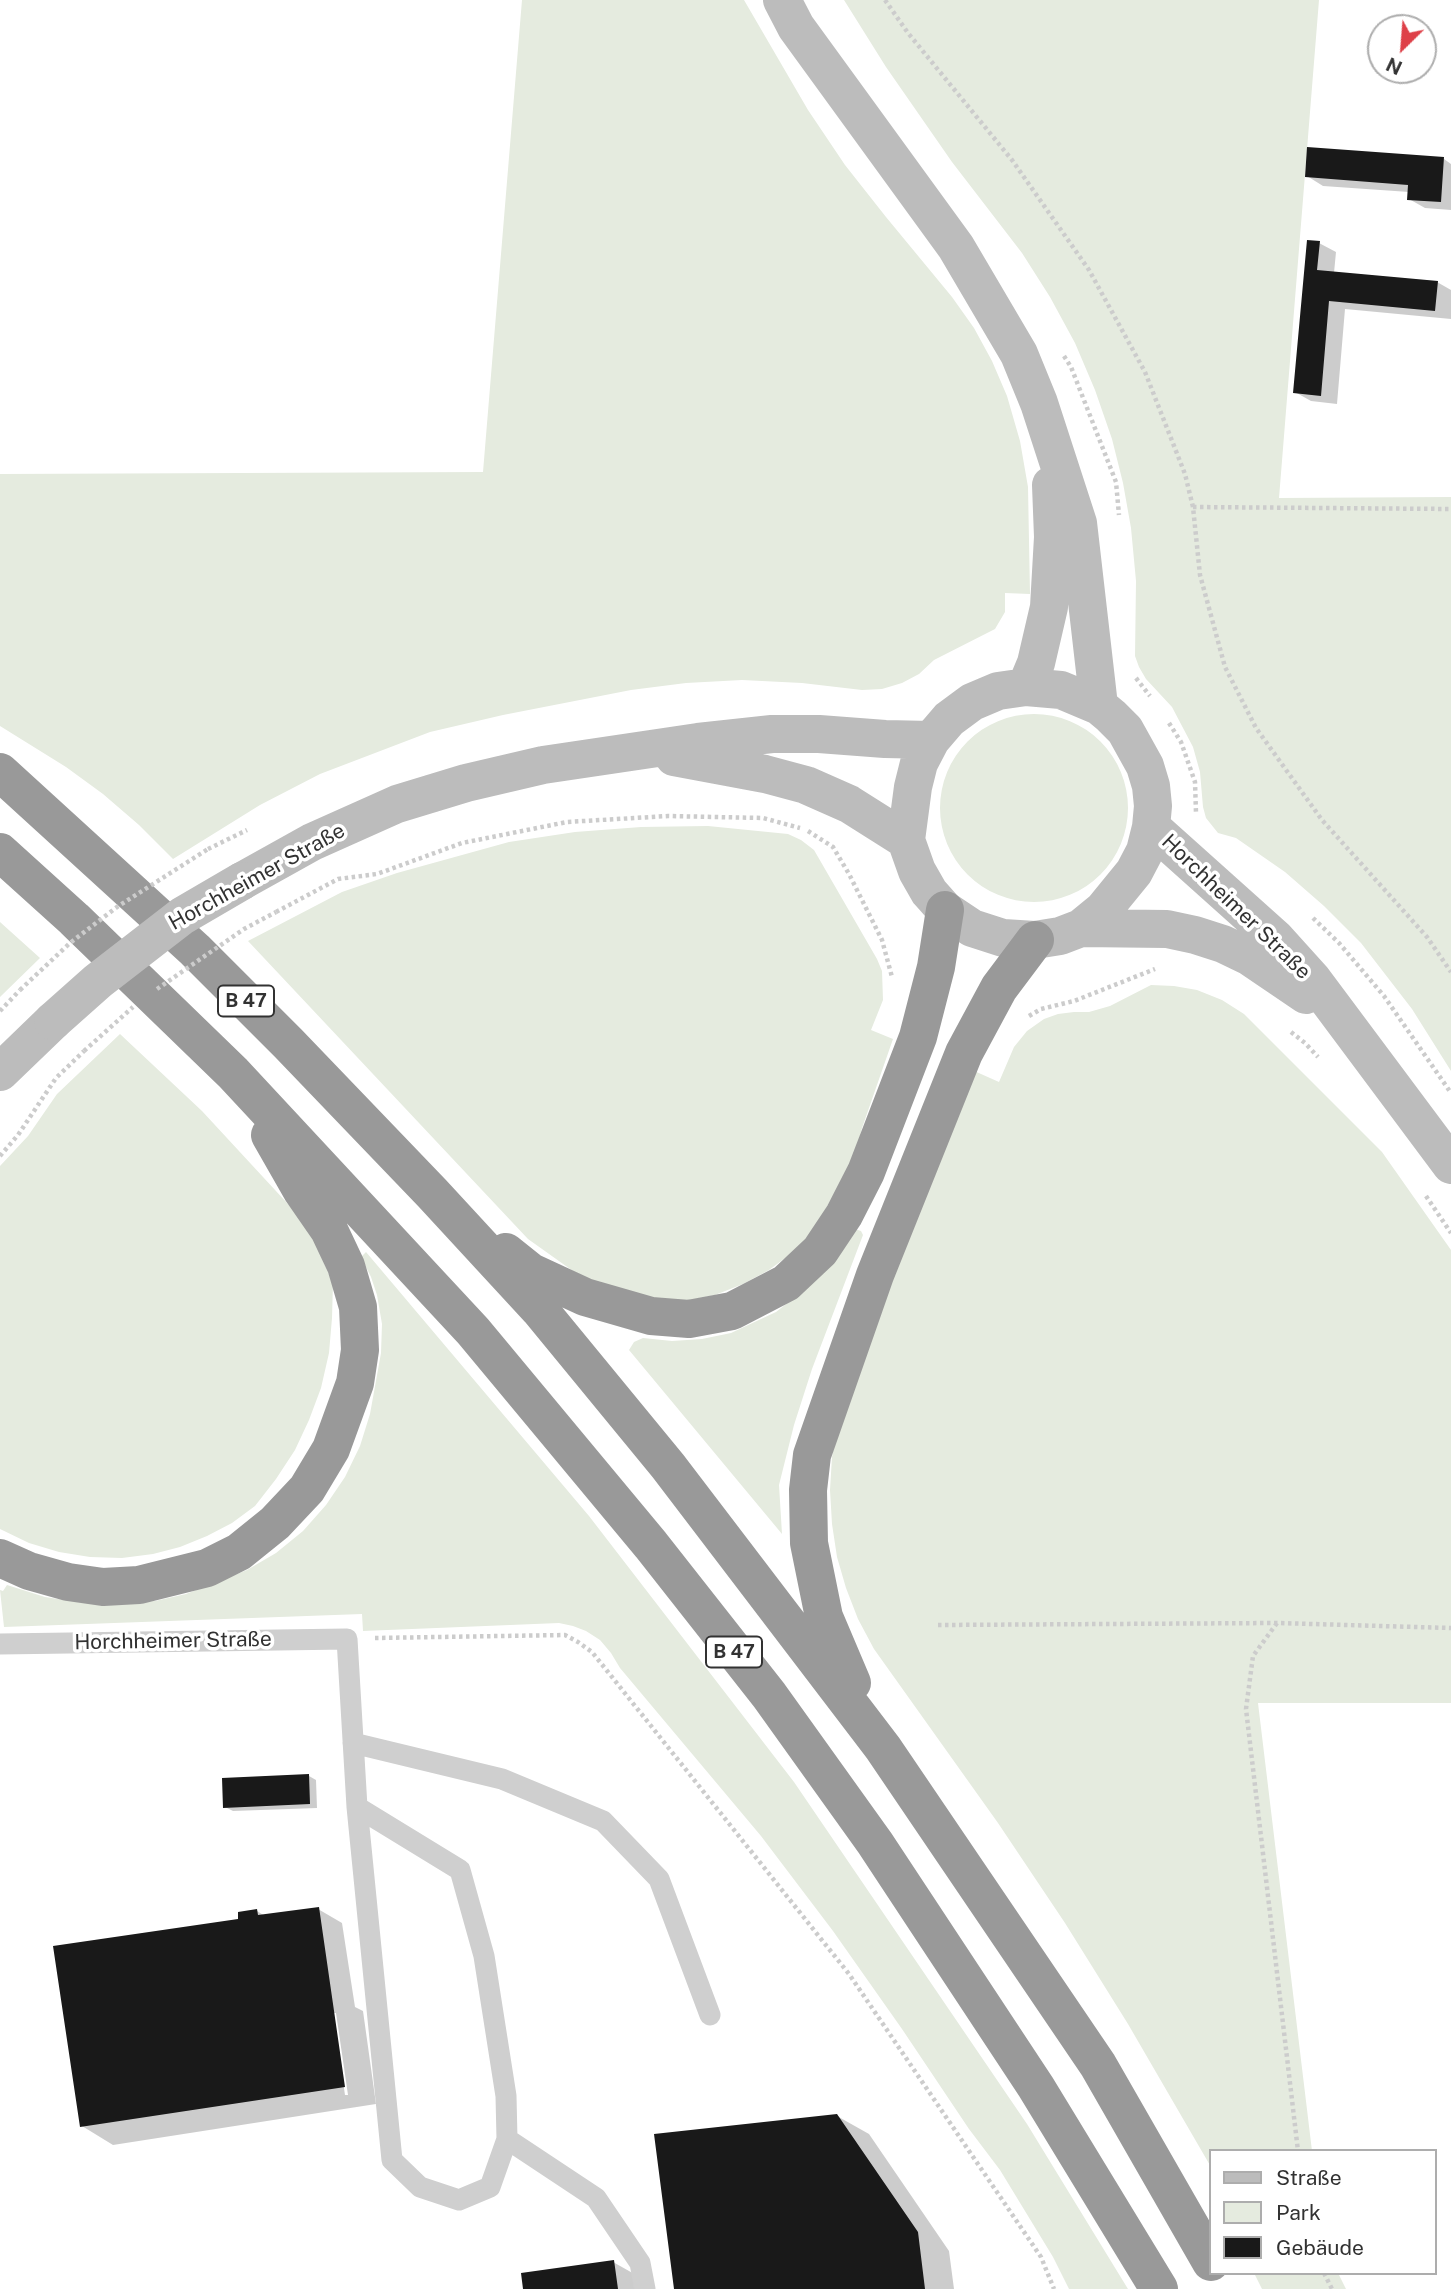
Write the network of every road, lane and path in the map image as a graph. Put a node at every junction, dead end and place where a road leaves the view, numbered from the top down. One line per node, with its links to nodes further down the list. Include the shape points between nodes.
1 (782, 0): 4 (main road, via 796,27 956,247 1019,354)
2 (885, 0): 5 (path, via 1012,160 1089,271 1145,372 1185,474)
3 (1064, 355): 7 (path, via 1115,482)
4 (1050, 438): 9 (main road, via 1053,537 1049,607); 11 (main road, via 1078,523)
5 (1193, 507): 6 (path); 26 (path, via 1200,575 1225,667 1256,729 1322,820 1427,937)
6 (1451, 509)
7 (1119, 519)
8 (1132, 672): 10 (path)
9 (1026, 687): 11 (main road, via 1061,690); 13 (main road, via 998,691 972,702)
10 (1154, 702)
11 (1099, 706): 17 (main road, via 1125,730 1145,766 1153,806)
12 (1168, 722): 16 (path, via 1181,742 1195,782 1195,811)
13 (931, 740): 14 (main road, Horchheimer Straße, via 772,734); 18 (main road, via 913,787)
14 (641, 750): 18 (main road, Horchheimer Straße, via 806,785 849,804); 31 (main road, Horchheimer Straße, bridge, via 466,783 397,804 312,842 182,916 52,1021)
15 (0, 772): 36 (highway, B 47, via 195,950)
16 (1200, 822)
17 (1151, 827): 24 (main road, via 1134,872 1103,910); 30 (main road, Horchheimer Straße, via 1276,939)
18 (906, 841): 21 (main road, via 917,871)
19 (208, 849): 29 (path, bridge, via 70,943)
20 (0, 852): 32 (highway, B 47)
21 (945, 910): 25 (main road, via 972,928 1003,938); 36 (highway, via 918,1037 866,1172 820,1251 786,1283 732,1311 689,1319 651,1317 585,1297 531,1272)
22 (1306, 911): 33 (path, via 1384,996)
23 (276, 912): 27 (path, bridge)
24 (1081, 928): 25 (main road); 30 (main road, Horchheimer Straße, via 1167,929 1223,944 1278,975)
25 (1035, 940): 44 (highway, via 999,988 964,1053 875,1275 812,1455 809,1543 824,1617)
26 (1451, 972)
27 (150, 993)
28 (141, 999): 34 (path, bridge, via 56,1078)
29 (0, 1012)
30 (1344, 1024): 35 (main road, Horchheimer Straße)
31 (0, 1072)
32 (233, 1073): 37 (highway, via 330,1230 358,1307 360,1350 355,1383 331,1449 307,1489 275,1523 239,1552 207,1568 139,1585 103,1587 68,1582); 52 (highway, B 47, via 473,1331 769,1695 875,1843 1036,2087)
33 (1451, 1093)
34 (0, 1156)
35 (1451, 1165)
36 (432, 1193): 44 (highway, B 47, via 539,1309 668,1466)
37 (0, 1558)
38 (1277, 1623): 39 (path); 40 (path); 48 (path, via 1253,1656 1246,1709)
39 (938, 1625)
40 (1451, 1628)
41 (347, 1639): 42 (lane, Horchheimer Straße); 43 (lane); 51 (path, via 565,1635 592,1652 849,1974 1041,2258)
42 (0, 1644)
43 (353, 1743): 45 (lane); 46 (lane, via 502,1779 603,1821 659,1879)
44 (883, 1748): 49 (highway, B 47, via 1098,2065)
45 (357, 1807): 47 (lane, via 460,1870 484,1956 506,2096); 47 (lane, via 392,2160 420,2187 459,2200 490,2187)
46 (710, 2015)
47 (507, 2139): 50 (lane, via 596,2198 640,2263)
48 (1298, 2149)
49 (1210, 2260)
50 (645, 2289)
51 (1054, 2289)
52 (1159, 2289)

